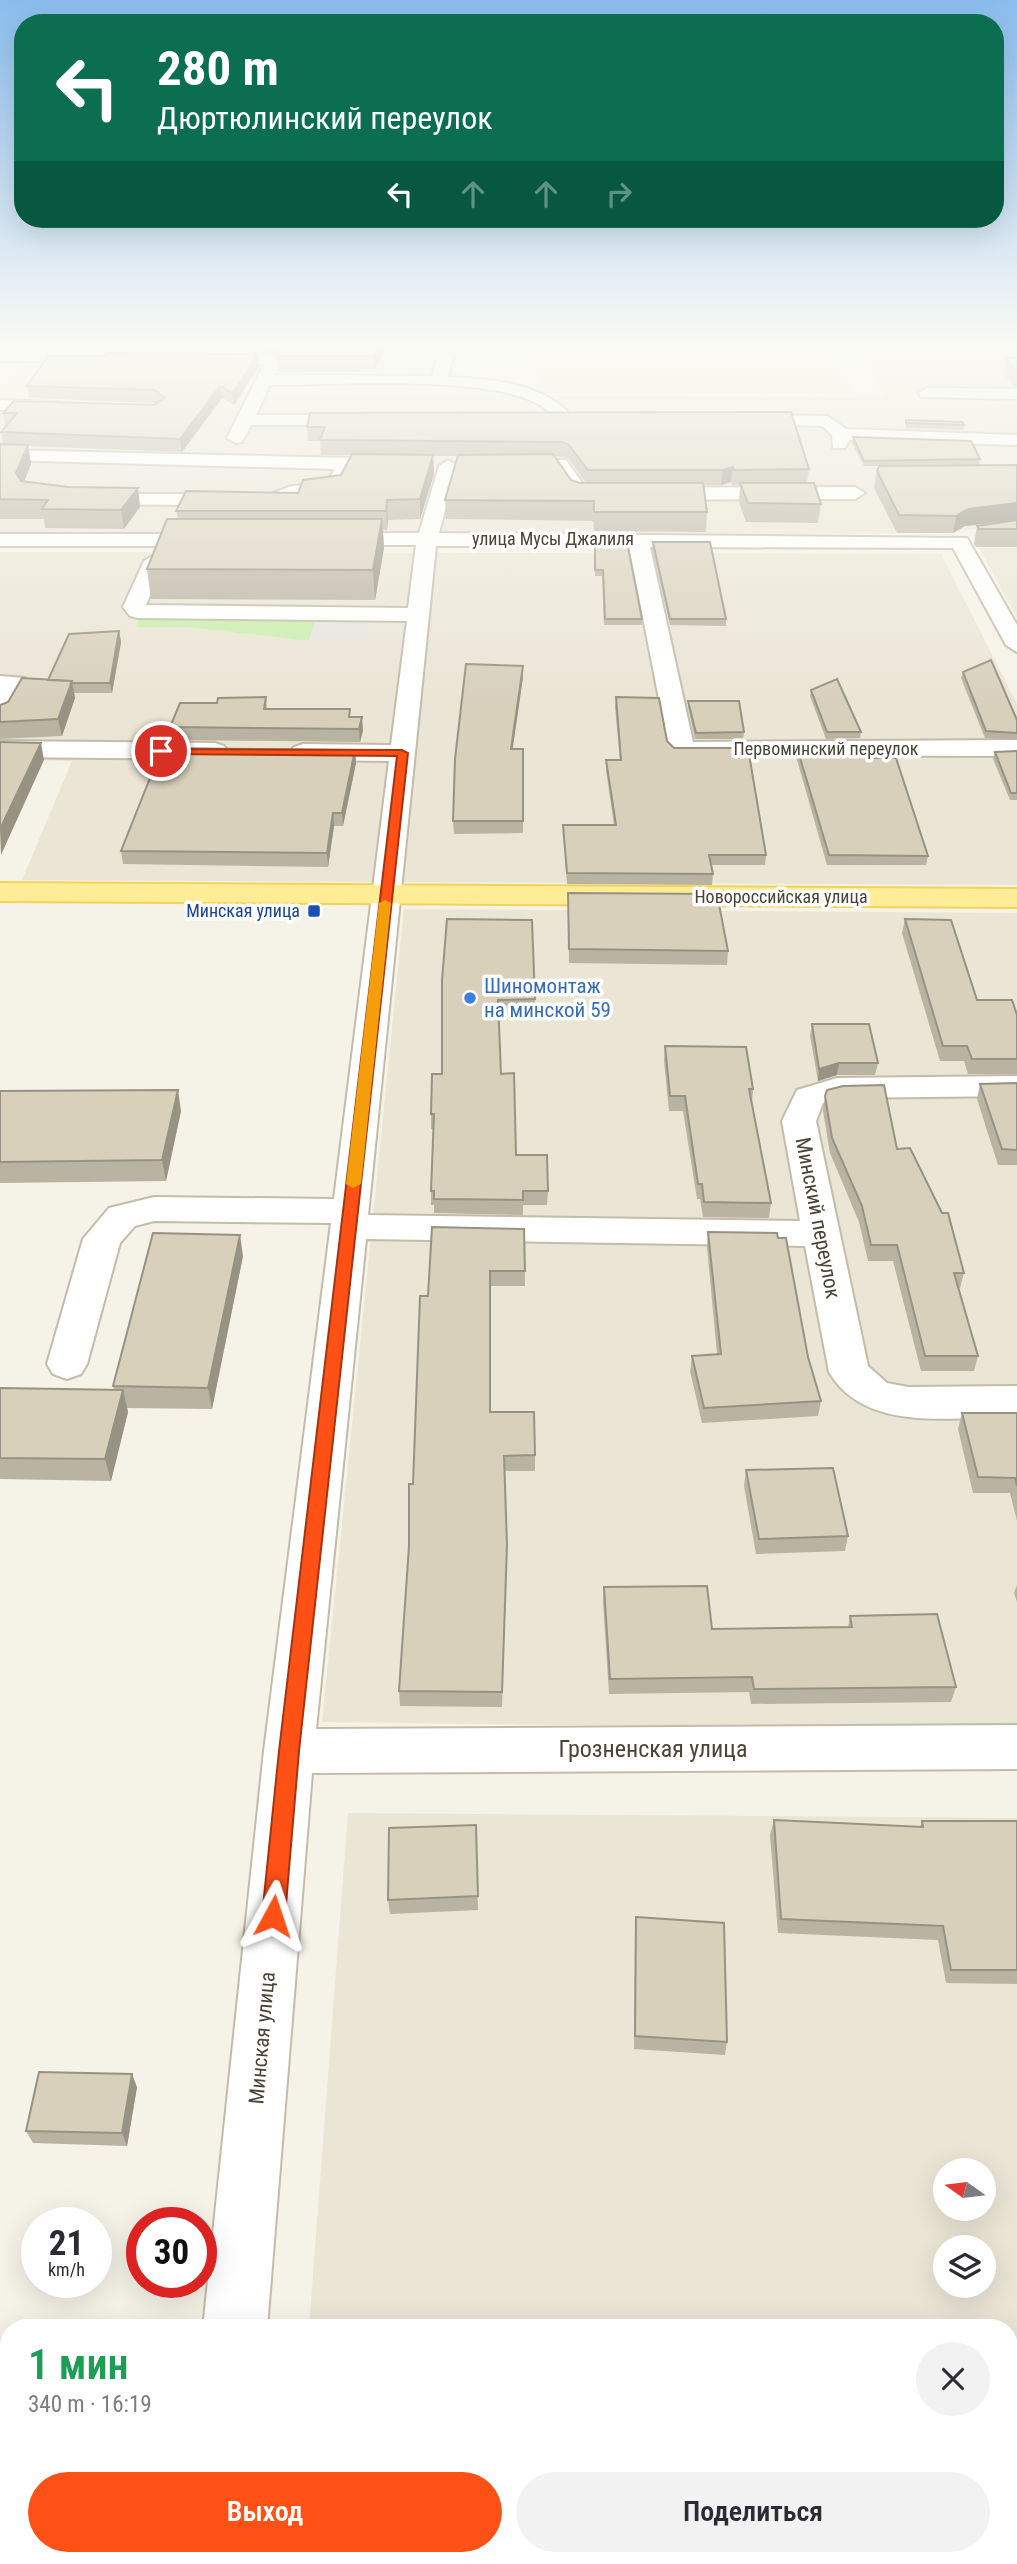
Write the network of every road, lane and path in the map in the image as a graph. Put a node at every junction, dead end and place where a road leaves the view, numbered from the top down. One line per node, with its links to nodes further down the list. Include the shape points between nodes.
1 (346, 463): 8 (street, via 333,489 292,492 273,500)
2 (43, 464): 6 (street)
3 (365, 464): 4 (street)
4 (435, 466): 7 (street, via 560,464 580,494); 17 (street, Минская улица)
5 (832, 473): 7 (street)
6 (36, 481)
7 (858, 497): 15 (street)
8 (71, 498)
9 (981, 531): 16 (street, via 965,535)
10 (638, 538): 15 (street, улица Мусы Джалиля); 17 (street, улица Мусы Джалиля); 24 (street, Первоминский переулок, via 682,750)
11 (0, 540): 12 (street)
12 (164, 540): 13 (street); 18 (street)
13 (233, 540)
14 (316, 540): 17 (street, улица Мусы Джалиля)
15 (877, 542): 16 (street, улица Мусы Джалиля)
16 (960, 542): 21 (street)
17 (416, 555): 20 (street, Минская улица)
18 (155, 561): 19 (street); 20 (street, via 134,607 138,611)
19 (181, 561)
20 (418, 615): 28 (street, Минская улица)
21 (1017, 645)
22 (0, 683): 23 (street, via 16,683)
23 (0, 713)
24 (1017, 748)
25 (0, 749): 26 (street)
26 (236, 751)
27 (277, 752): 28 (street)
28 (402, 753): 30 (street, Минская улица)
29 (0, 892): 30 (main road, Новороссийская улица)
30 (386, 895): 31 (main road, Новороссийская улица); 33 (street, Минская улица)
31 (1017, 898)
32 (1017, 1087): 34 (street, Минский переулок, via 837,1088 809,1097 799,1121)
33 (349, 1219): 34 (street); 35 (street, via 153,1209 122,1217 102,1239); 38 (street, Минская улица)
34 (821, 1234): 36 (street, Минский переулок, via 849,1372 858,1380 876,1395 908,1402)
35 (67, 1364)
36 (1017, 1401)
37 (1017, 1747): 38 (street, Грозненская улица)
38 (289, 1751): 39 (street, Минская улица)
39 (236, 2319)

